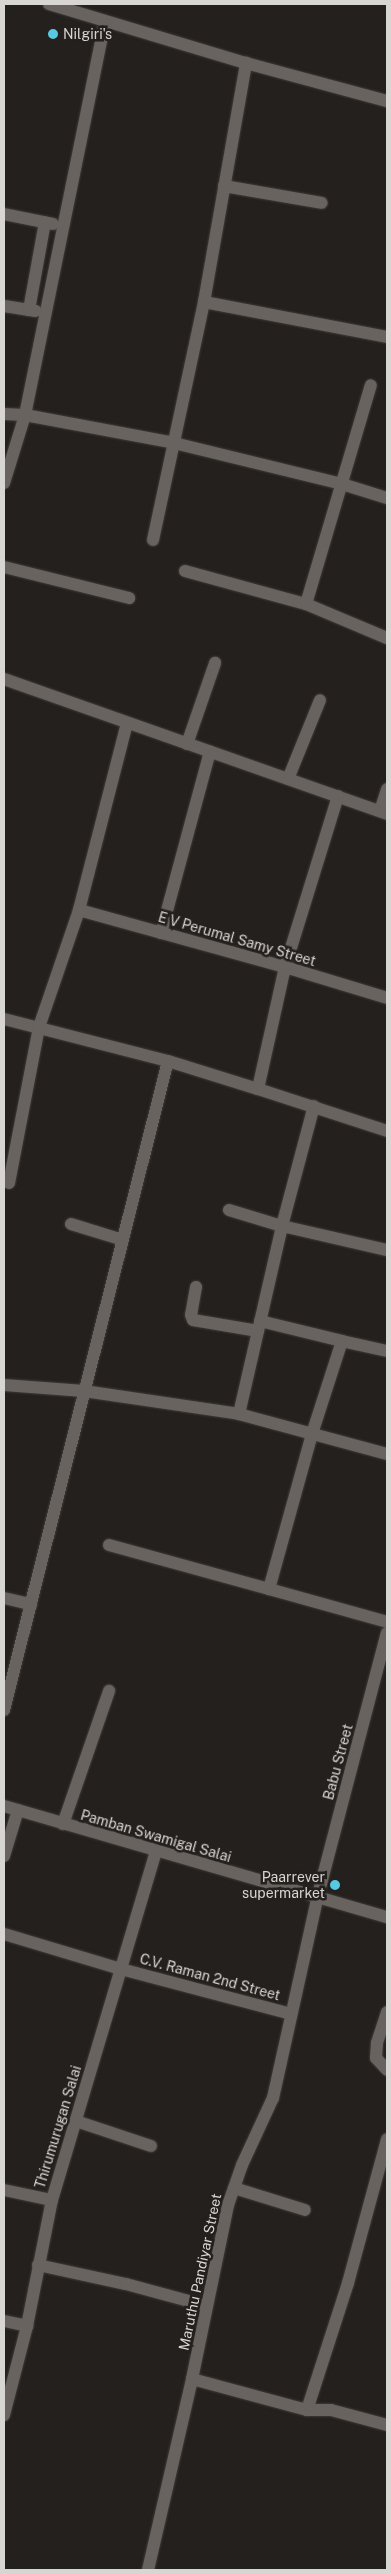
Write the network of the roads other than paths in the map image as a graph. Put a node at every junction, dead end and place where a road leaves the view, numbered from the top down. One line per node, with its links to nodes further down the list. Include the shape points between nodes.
1 (49, 4): 2 (street)
2 (105, 22): 3 (street); 9 (street)
3 (246, 63): 4 (street); 5 (street)
4 (387, 101)
5 (224, 186): 6 (street); 10 (street)
6 (322, 203)
7 (4, 214): 8 (street)
8 (45, 222): 9 (street); 12 (street)
9 (63, 226): 13 (street)
10 (204, 302): 14 (street); 18 (street)
11 (4, 306): 12 (street)
12 (29, 310): 13 (street)
13 (46, 313): 17 (street)
14 (387, 336)
15 (371, 385): 20 (street)
16 (4, 414): 17 (street)
17 (25, 414): 18 (street); 19 (street)
18 (174, 443): 20 (street); 22 (street)
19 (4, 483)
20 (342, 484): 21 (street); 26 (street)
21 (387, 498)
22 (153, 540)
23 (4, 567): 25 (street)
24 (185, 572): 26 (street)
25 (129, 598)
26 (306, 604): 27 (street)
27 (387, 638)
28 (215, 663): 32 (street)
29 (4, 679): 31 (street)
30 (320, 700): 34 (street)
31 (127, 723): 32 (street); 38 (street)
32 (187, 744): 33 (street)
33 (210, 752): 34 (street); 39 (street)
34 (288, 779): 36 (street)
35 (387, 789): 37 (street)
36 (338, 796): 37 (street); 40 (street)
37 (383, 813)
38 (79, 910): 39 (street, E V Perumal Samy Street); 43 (street)
39 (161, 933): 40 (street, E V Perumal Samy Street)
40 (285, 966): 41 (street, E V Perumal Samy Street); 45 (street)
41 (387, 998)
42 (4, 1019): 43 (street)
43 (39, 1027): 44 (street); 48 (street)
44 (168, 1061): 45 (street); 52 (street)
45 (258, 1088): 46 (street)
46 (314, 1106): 47 (street); 51 (street)
47 (387, 1131)
48 (9, 1183)
49 (229, 1210): 51 (street)
50 (71, 1224): 52 (street)
51 (282, 1226): 53 (street); 55 (street)
52 (123, 1240): 59 (street)
53 (387, 1250)
54 (196, 1287): 55 (street, via 193,1320)
55 (259, 1326): 56 (street); 60 (street)
56 (342, 1341): 57 (street); 61 (street)
57 (387, 1351)
58 (4, 1385): 59 (street)
59 (84, 1391): 60 (street); 66 (street)
60 (239, 1414): 61 (street)
61 (312, 1434): 62 (street); 64 (street)
62 (387, 1454)
63 (109, 1545): 64 (street)
64 (269, 1589): 67 (street)
65 (4, 1598): 66 (street)
66 (30, 1604): 70 (street)
67 (387, 1622)
68 (387, 1633): 76 (street, Babu Street)
69 (109, 1691): 73 (street)
70 (4, 1710)
71 (4, 1806): 72 (street, Pamban Swamigal Salai)
72 (18, 1810): 73 (street, Pamban Swamigal Salai); 75 (street)
73 (63, 1824): 74 (street, Pamban Swamigal Salai)
74 (156, 1852): 76 (street, Pamban Swamigal Salai); 79 (street, Thirumurugan Salai)
75 (4, 1856)
76 (317, 1899): 77 (street, Pamban Swamigal Salai); 81 (street, Maruthu Pandiyar Street)
77 (387, 1917)
78 (4, 1934): 79 (street, C.V. Raman 2nd Street)
79 (120, 1969): 81 (street, C.V. Raman 2nd Street); 83 (street, Thirumurugan Salai)
80 (387, 2012): 82 (street, via 377,2043 376,2058)
81 (291, 2014): 86 (street, Maruthu Pandiyar Street, via 273,2098)
82 (387, 2070)
83 (76, 2122): 85 (street); 88 (street, Thirumurugan Salai)
84 (387, 2139): 95 (street, via 348,2283)
85 (150, 2146)
86 (234, 2188): 89 (street); 91 (street, Maruthu Pandiyar Street)
87 (4, 2190): 88 (street)
88 (52, 2200): 90 (street, Thirumurugan Salai)
89 (305, 2210)
90 (38, 2265): 91 (street); 93 (street, Thirumurugan Salai)
91 (207, 2306): 94 (street, Maruthu Pandiyar Street)
92 (4, 2321): 93 (street)
93 (27, 2326): 96 (street, Thirumurugan Salai)
94 (192, 2378): 95 (street); 98 (street, Maruthu Pandiyar Street)
95 (307, 2410): 97 (street, via 331,2410)
96 (4, 2415)
97 (387, 2425)
98 (148, 2570)

